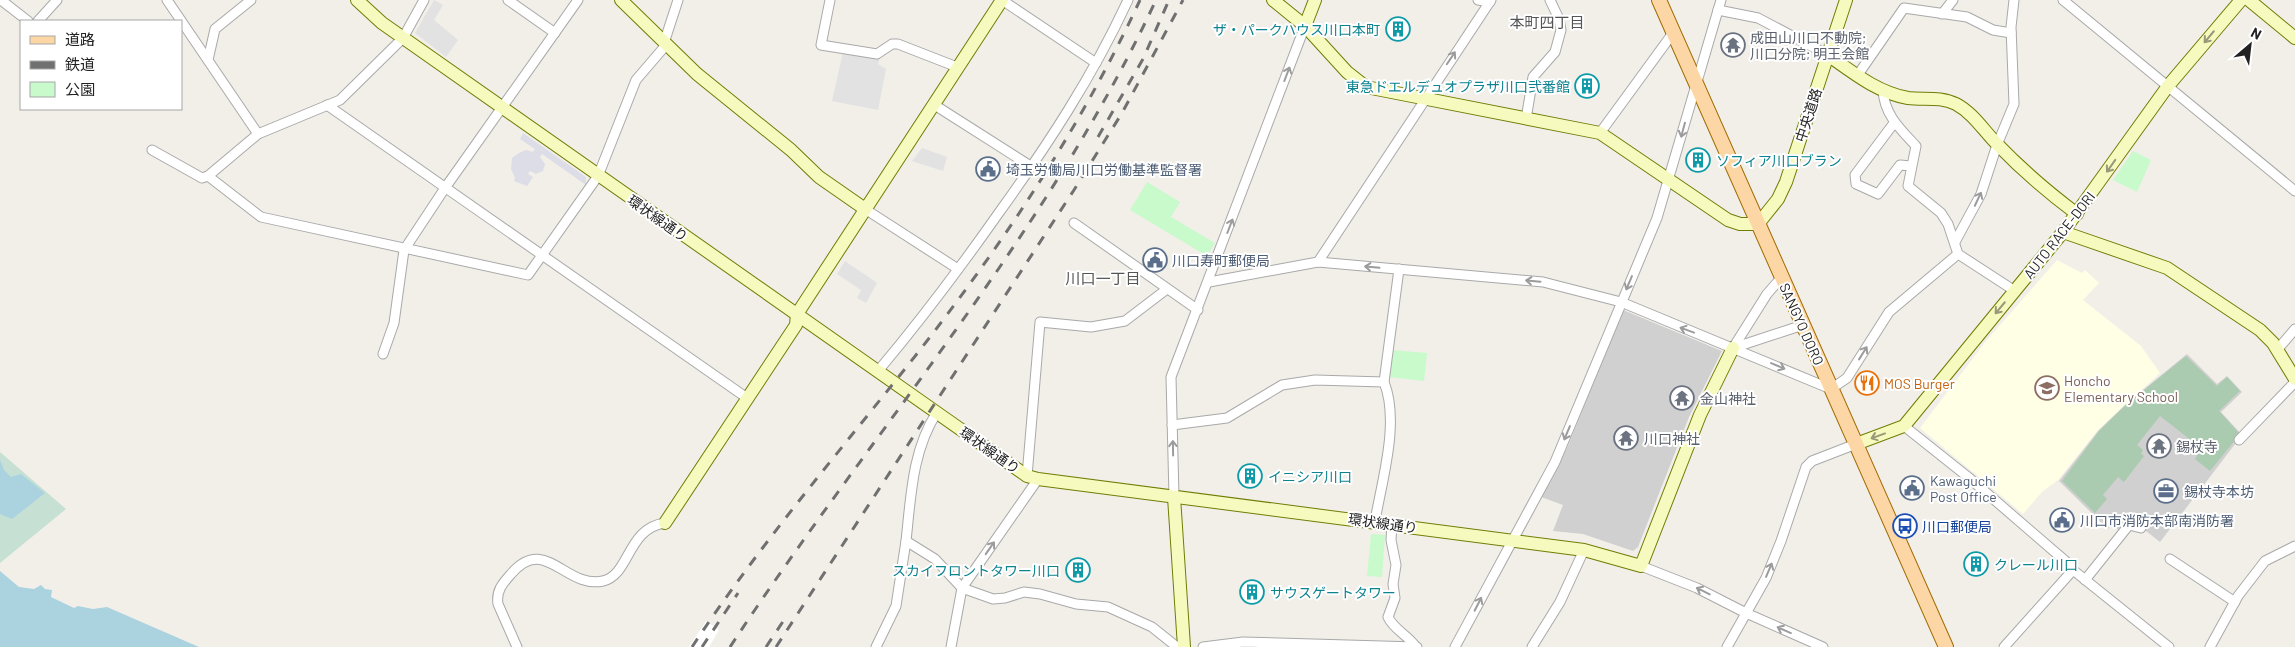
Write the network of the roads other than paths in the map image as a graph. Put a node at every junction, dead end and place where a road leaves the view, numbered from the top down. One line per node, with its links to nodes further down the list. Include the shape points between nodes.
1 (1, 0): 29 (street)
2 (57, 0): 30 (street)
3 (167, 0): 31 (street)
4 (251, 0): 41 (street, via 215,29)
5 (357, 0): 37 (street, 環状線通り)
6 (424, 0): 37 (street)
7 (508, 0): 34 (street)
8 (578, 0): 34 (street)
9 (621, 0): 39 (street)
10 (678, 0): 39 (street)
11 (830, 0): 43 (street, via 821,45 877,54 892,44 898,44)
12 (1002, 0): 42 (street); 43 (street)
13 (1128, 0): 42 (street)
14 (1274, 0): 33 (street)
15 (1315, 0): 33 (street)
16 (1478, 0): 26 (street)
17 (1550, 0): 52 (street, via 1561,30 1555,52 1533,77)
18 (1659, 0): 35 (main road, SANGYO DORO)
19 (1721, 0): 27 (street)
20 (1846, 0): 40 (street, 中央道路)
21 (1953, 0): 28 (street)
22 (2014, 0): 36 (street)
23 (2062, 0): 46 (street)
24 (2241, 0): 46 (street, AUTO RACE-DORI, one-way to 46)
25 (2249, 0): 38 (street)
26 (1491, 1): 48 (street, one-way to 26)
27 (1718, 10): 40 (street, via 1758,18); 45 (street)
28 (1942, 14): 36 (street, via 1967,17 1993,30); 44 (street, via 1904,8)
29 (27, 20)
30 (39, 20)
31 (181, 20)
32 (182, 22): 41 (street)
33 (1305, 26): 48 (street, via 1347,72 1366,87); 78 (street, one-way to 33)
34 (555, 33): 51 (street)
35 (1673, 33): 45 (main road, SANGYO DORO); 54 (street)
36 (2011, 33): 56 (street, via 2014,104)
37 (403, 38): 50 (street, via 340,100); 51 (street, 環状線通り)
38 (2295, 38)
39 (665, 44): 61 (street, via 636,80); 65 (street, via 819,177)
40 (1828, 55): 44 (street); 68 (street, 中央道路, via 1786,182 1778,199)
41 (208, 60): 55 (street)
42 (1096, 64): 59 (street)
43 (957, 67): 49 (street)
44 (1857, 76): 47 (street)
45 (1696, 83): 62 (street, one-way to 62); 68 (main road, SANGYO DORO)
46 (2168, 86): 64 (street); 66 (street, AUTO RACE-DORI, one-way to 66)
47 (1882, 90): 53 (street); 56 (street, via 1909,98 1927,97 1957,105 1973,117)
48 (1424, 99): 52 (street); 74 (street)
49 (933, 104): 59 (street); 65 (street)
50 (327, 105): 55 (street); 63 (street)
51 (502, 109): 61 (street, 環状線通り); 63 (street)
52 (1526, 119): 54 (street)
53 (1894, 123): 58 (street, via 1916,146); 58 (street, via 1855,175 1856,184 1878,194 1900,165)
54 (1600, 133): 62 (street)
55 (258, 134): 60 (street)
56 (1997, 145): 66 (street, via 2040,186); 70 (street, one-way to 56, via 1980,194)
57 (152, 150): 60 (street, via 202,178)
58 (1911, 166): 70 (street, via 1908,186 1941,213)
59 (1032, 167): 75 (street)
60 (208, 176): 71 (street, via 261,217)
61 (598, 176): 73 (street); 83 (street, 環状線通り)
62 (1669, 180): 68 (street, via 1728,220); 81 (street, one-way to 81, via 1657,218)
63 (445, 188): 71 (street); 73 (street)
64 (2295, 191)
65 (865, 209): 75 (street); 83 (street)
66 (2078, 214): 69 (street, AUTO RACE-DORI)
67 (1074, 223): 79 (street)
68 (1758, 224): 77 (main road, SANGYO DORO)
69 (2063, 232): 80 (street, AUTO RACE-DORI); 87 (street, via 2167,268 2260,330)
70 (1955, 242): 72 (street)
71 (404, 250): 73 (street, via 528,275); 88 (street, via 394,323)
72 (1958, 254): 80 (street); 92 (street, one-way to 72, via 1847,378 1890,312)
73 (543, 256): 93 (street)
74 (1318, 262): 76 (street, one-way to 74); 78 (street)
75 (958, 269): 89 (street)
76 (1398, 269): 81 (street, one-way to 76, via 1543,282); 91 (street)
77 (1781, 278): 84 (main road, SANGYO DORO); 86 (street)
78 (1209, 282): 82 (street)
79 (1167, 289): 82 (street); 99 (street, via 1125,321 1091,327 1040,322)
80 (2015, 291): 96 (street, AUTO RACE-DORI, one-way to 96)
81 (1621, 302): 86 (street, one-way to 81); 105 (street, one-way to 105, via 1555,462)
82 (1198, 310): 95 (street, via 1171,377)
83 (797, 314): 89 (street, 環状線通り); 93 (street, via 796,325)
84 (1803, 326): 86 (street); 92 (main road, SANGYO DORO)
85 (2295, 329): 87 (street)
86 (1733, 348): 92 (street, one-way to 92); 110 (street, via 1700,415)
87 (2277, 350): 90 (street)
88 (383, 354)
89 (878, 371): 94 (street, 環状線通り)
90 (2295, 381): 97 (street)
91 (1384, 382): 95 (street, via 1315,380 1282,385 1227,418); 101 (street, via 1389,393 1391,427)
92 (1831, 389): 98 (main road, SANGYO DORO)
93 (747, 398): 102 (street)
94 (937, 412): 99 (street, 環状線通り); 106 (street, via 923,436 912,478)
95 (1172, 425): 100 (street, one-way to 95)
96 (1904, 426): 98 (street, one-way to 98); 111 (street, via 1968,477)
97 (2239, 440)
98 (1856, 444): 115 (street, one-way to 98, via 1766,578 1806,467 1812,461); 116 (main road, SANGYO DORO)
99 (1032, 478): 100 (street, 環状線通り); 113 (street, one-way to 99)
100 (1174, 496): 101 (street, 環状線通り); 121 (street)
101 (1375, 521): 103 (street, 環状線通り)
102 (665, 523): 117 (street, via 645,530 618,570 604,581 581,578 542,559 531,558 521,563 502,584 497,597)
103 (1392, 524): 105 (street, 環状線通り); 123 (street, via 1395,598 1388,617 1392,625 1411,638)
104 (2141, 528): 112 (street, via 2129,525)
105 (1511, 540): 108 (street, 環状線通り); 124 (street, one-way to 105)
106 (906, 541): 113 (street, via 935,558); 118 (street, via 896,606)
107 (2295, 546): 114 (street, via 2265,561)
108 (1584, 550): 110 (street, 環状線通り); 125 (street, via 1560,602)
109 (2170, 559): 114 (street)
110 (1641, 566): 115 (street, 環状線通り, one-way to 110, via 1697,588)
111 (2073, 570): 112 (street); 128 (street)
112 (2085, 580): 129 (street)
113 (962, 588): 119 (street); 120 (street, via 993,599 1024,592 1076,604 1108,607 1152,627)
114 (2234, 602): 130 (street)
115 (1746, 613): 126 (street); 127 (street, 環状線通り, one-way to 115)
116 (1942, 646)
117 (517, 647)
118 (876, 647)
119 (952, 647)
120 (1178, 647)
121 (1184, 647)
122 (1203, 647): 123 (street, via 1243,642)
123 (1417, 647)
124 (1455, 647)
125 (1532, 647)
126 (1727, 647)
127 (1823, 647)
128 (2004, 647)
129 (2169, 647)
130 (2210, 647)

